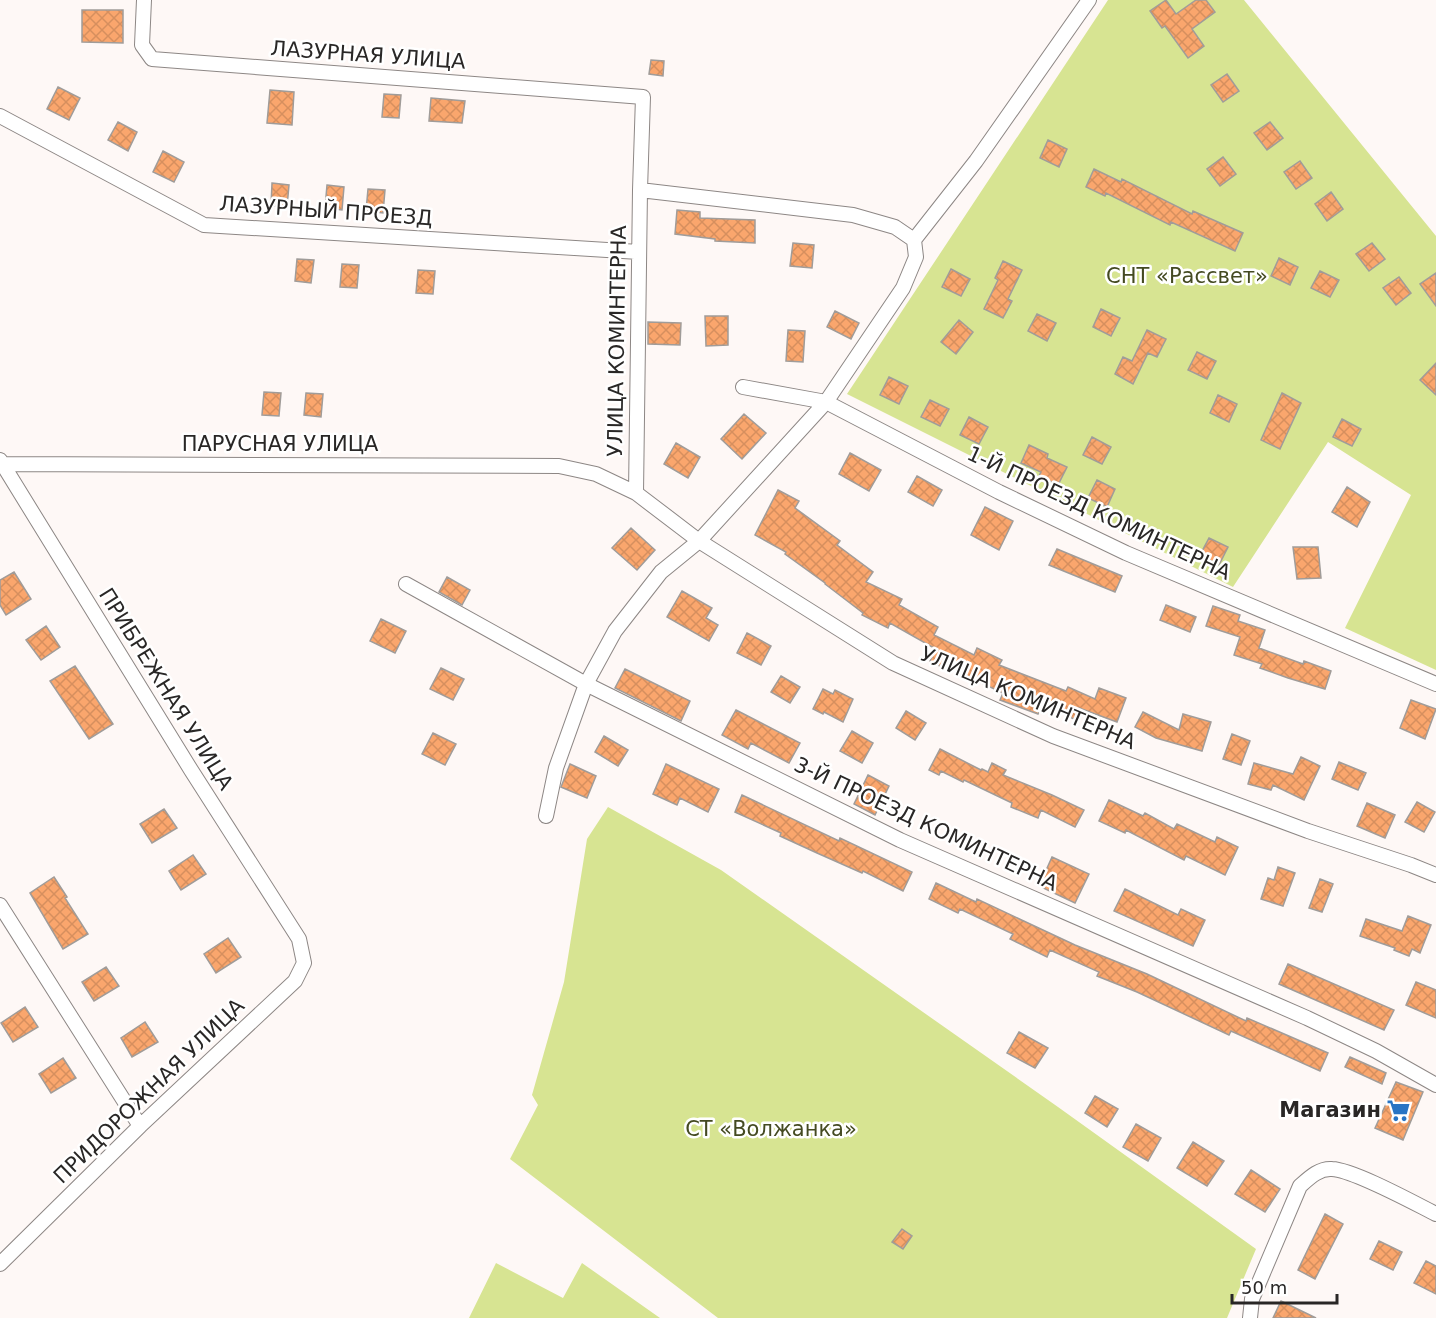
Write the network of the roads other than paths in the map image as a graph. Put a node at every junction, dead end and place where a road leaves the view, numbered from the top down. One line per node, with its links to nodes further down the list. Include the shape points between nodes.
1 (144, 0): 3 (street, ЛАЗУРНАЯ УЛИЦА, via 142,45 152,59)
2 (1089, 0): 6 (street, via 976,161)
3 (643, 97): 5 (street, УЛИЦА КОМИНТЕРНА)
4 (0, 116): 7 (street, ЛАЗУРНЫЙ ПРОЕЗД, via 204,225)
5 (640, 190): 6 (street, via 853,215 895,226); 7 (street, УЛИЦА КОМИНТЕРНА)
6 (914, 240): 9 (street, via 916,257 903,288)
7 (639, 252): 12 (street, УЛИЦА КОМИНТЕРНА)
8 (743, 387): 9 (street, 1-Й ПРОЕЗД КОМИНТЕРНА)
9 (826, 402): 13 (street); 16 (street, 1-Й ПРОЕЗД КОМИНТЕРНА, via 1126,553)
10 (1, 463): 11 (street, ПАРУСНАЯ УЛИЦА); 20 (street, ПРИБРЕЖНАЯ УЛИЦА)
11 (559, 466): 12 (street, УЛИЦА КОМИНТЕРНА, via 596,474)
12 (636, 493): 13 (street, УЛИЦА КОМИНТЕРНА)
13 (699, 541): 15 (street, via 661,572 615,631); 18 (street, УЛИЦА КОМИНТЕРНА, via 893,663 1053,736)
14 (406, 584): 15 (street, 3-Й ПРОЕЗД КОМИНТЕРНА)
15 (586, 684): 17 (street, via 556,768); 21 (street, 3-Й ПРОЕЗД КОМИНТЕРНА, via 900,840 1307,1018)
16 (1436, 684)
17 (546, 816)
18 (1436, 875)
19 (0, 905): 22 (street)
20 (299, 939): 22 (street, ПРИДОРОЖНАЯ УЛИЦА, via 304,963 295,981)
21 (1436, 1085)
22 (140, 1126): 24 (street, ПРИДОРОЖНАЯ УЛИЦА)
23 (1436, 1214): 25 (street, via 1351,1174 1332,1169 1315,1173 1300,1186 1252,1299)
24 (0, 1264)
25 (1250, 1318)

